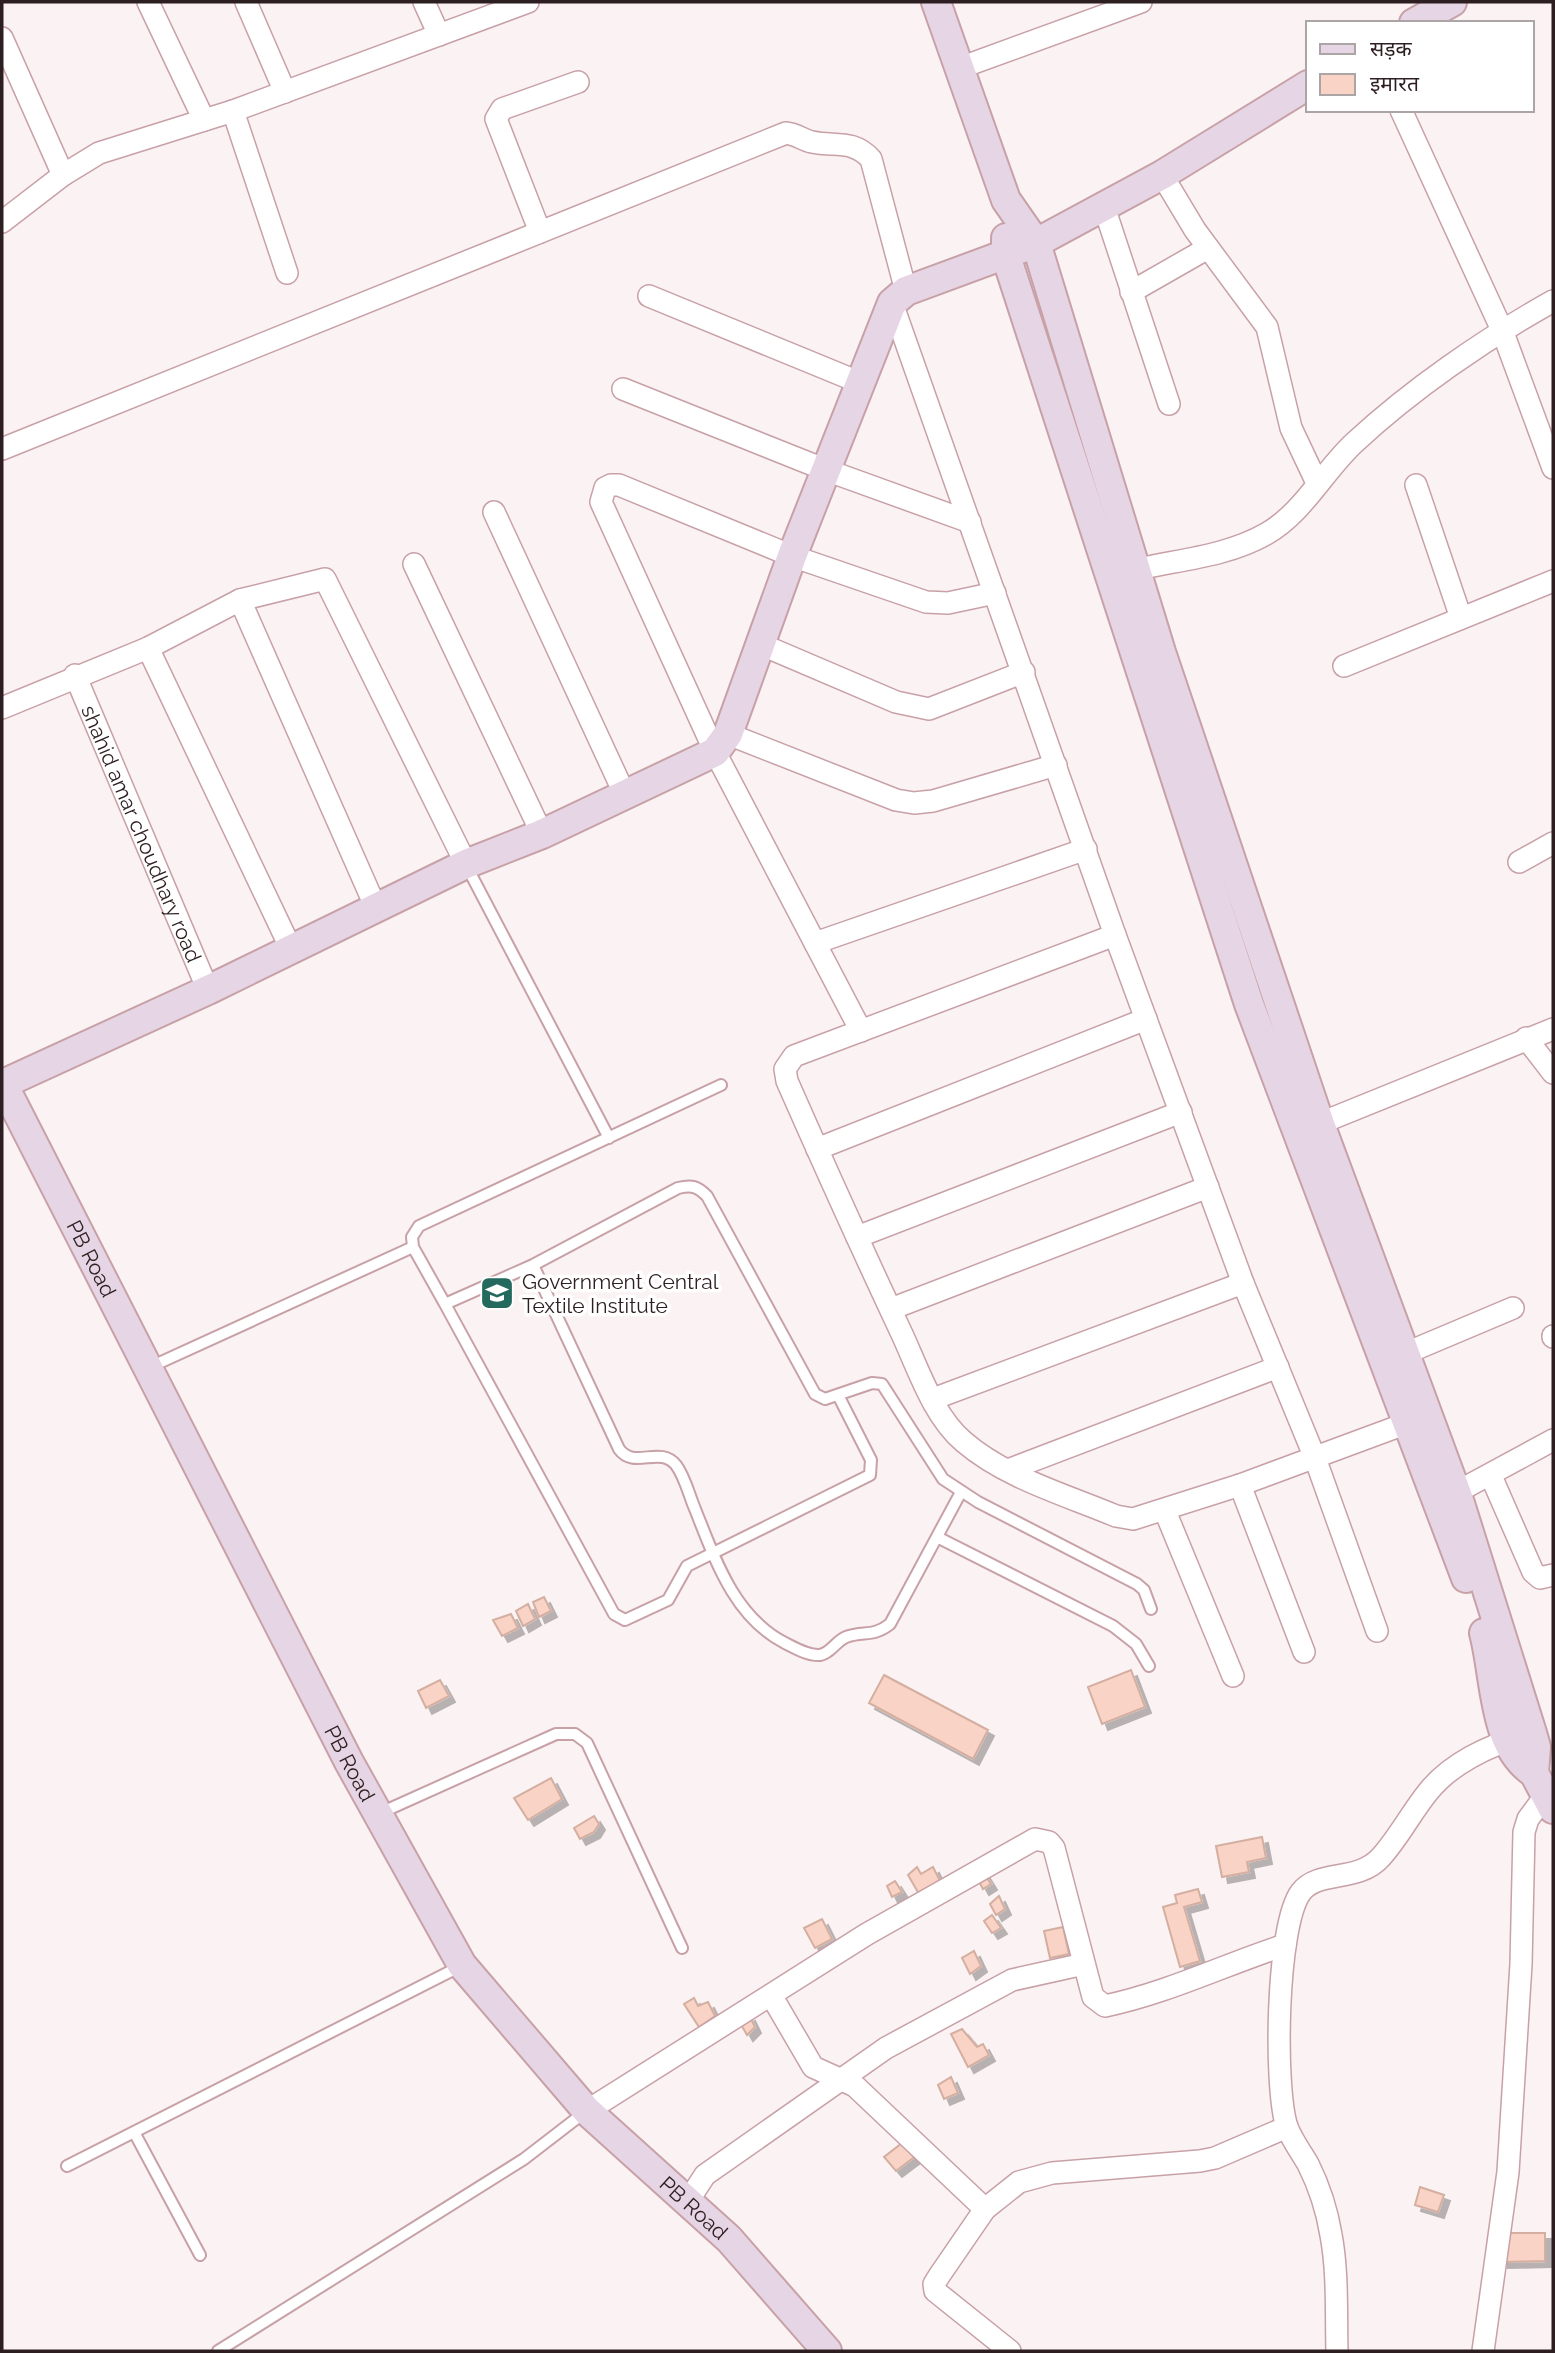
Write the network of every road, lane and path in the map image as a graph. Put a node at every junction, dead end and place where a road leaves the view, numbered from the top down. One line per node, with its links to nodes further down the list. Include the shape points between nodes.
1 (148, 2): 17 (street)
2 (246, 2): 14 (street)
3 (424, 2): 9 (street)
4 (528, 2): 9 (street)
5 (936, 2): 11 (street)
6 (1142, 2): 11 (street)
7 (1452, 2): 8 (street)
8 (1418, 21)
9 (439, 35): 14 (street)
10 (2, 38): 19 (street)
11 (957, 69): 20 (street)
12 (578, 82): 23 (street, via 502,109 496,119)
13 (1306, 86): 18 (street)
14 (285, 92): 15 (street)
15 (233, 111): 17 (street); 27 (street)
16 (1402, 112): 32 (street)
17 (204, 120): 19 (street, via 99,153)
18 (1162, 175): 21 (street); 25 (street)
19 (63, 176): 22 (street)
20 (1006, 200): 24 (street); 26 (street)
21 (1104, 207): 24 (street); 28 (street)
22 (2, 222)
23 (540, 232): 30 (street, via 777,135 796,134 811,142 843,143 871,159); 36 (street)
24 (1036, 243): 26 (street); 45 (street)
25 (1208, 248): 28 (street); 39 (street, via 1267,327 1291,428)
26 (1006, 256): 30 (street); 45 (street)
27 (287, 273)
28 (1131, 292): 35 (street)
29 (649, 296): 33 (street)
30 (900, 297): 33 (street); 42 (street)
31 (1553, 301): 32 (street)
32 (1502, 330): 37 (street); 39 (street, via 1373,425)
33 (861, 383): 38 (street)
34 (623, 389): 38 (street)
35 (1169, 404)
36 (2, 449)
37 (1553, 468)
38 (826, 470): 42 (street); 43 (street)
39 (1317, 482): 45 (street, via 1294,513 1265,535 1216,554)
40 (1416, 485): 49 (street)
41 (494, 512): 58 (street)
42 (970, 522): 47 (street)
43 (792, 556): 47 (street, via 926,602 948,603); 50 (street); 56 (street, via 620,485 611,485 602,495 601,502)
44 (414, 564): 59 (street)
45 (1123, 573): 69 (street); 70 (street)
46 (1553, 580): 49 (street)
47 (995, 593): 53 (street)
48 (240, 600): 51 (street); 63 (street, via 325,579); 64 (street)
49 (1461, 618): 52 (street)
50 (760, 644): 53 (street, via 896,702 921,708 944,705); 56 (street)
51 (148, 648): 54 (street); 67 (street)
52 (1344, 666)
53 (1024, 672): 57 (street)
54 (75, 675): 55 (street); 68 (street, shahid amar choudhary road)
55 (2, 708)
56 (721, 743): 57 (street, via 914,803 933,802); 58 (street); 66 (street)
57 (1056, 765): 61 (street)
58 (625, 795): 59 (street)
59 (542, 834): 63 (street)
60 (1553, 843): 62 (street)
61 (1086, 849): 65 (street); 66 (street)
62 (1519, 862)
63 (466, 864): 64 (street); 80 (lane)
64 (376, 908): 67 (street)
65 (1115, 935): 71 (street); 73 (street)
66 (815, 943): 73 (street)
67 (291, 949): 68 (street)
68 (208, 989): 76 (street)
69 (1276, 996): 70 (street); 79 (street)
70 (1250, 1004): 79 (street)
71 (1146, 1019): 78 (street); 81 (street)
72 (1553, 1028): 74 (street)
73 (861, 1031): 81 (street, via 794,1056 785,1069)
74 (1526, 1038): 75 (street); 79 (street)
75 (1553, 1073)
76 (2, 1083): 93 (street, PB Road)
77 (720, 1084): 80 (lane)
78 (1181, 1112): 82 (street); 83 (street)
79 (1309, 1128): 90 (street)
80 (609, 1138): 84 (lane, via 419,1226 412,1237)
81 (817, 1149): 83 (street)
82 (1208, 1187): 86 (street); 89 (street)
83 (856, 1237): 89 (street)
84 (413, 1247): 87 (lane); 93 (lane)
85 (533, 1265): 87 (lane); 94 (lane, via 678,1188 699,1187 809,1387 819,1398); 106 (lane, via 619,1449 633,1460 662,1457 673,1462)
86 (1243, 1283): 92 (street); 95 (street)
87 (445, 1304): 106 (lane, via 614,1614 625,1620 661,1605 674,1592 687,1566)
88 (1513, 1308): 91 (street)
89 (891, 1309): 95 (street)
90 (1385, 1332): 91 (street); 96 (street)
91 (1404, 1354): 96 (street)
92 (1278, 1367): 98 (street); 99 (street)
93 (148, 1368): 115 (street, PB Road)
94 (838, 1395): 102 (lane, via 882,1384 934,1469); 106 (lane, via 871,1460 870,1475)
95 (933, 1399): 99 (street, via 951,1430)
96 (1417, 1420): 98 (street); 103 (street)
97 (1553, 1440): 100 (street)
98 (1315, 1458): 101 (street); 109 (street)
99 (1008, 1470): 104 (street, via 1116,1516 1133,1519)
100 (1491, 1476): 103 (street); 107 (street, via 1532,1572 1540,1578)
101 (1240, 1485): 104 (street); 110 (street)
102 (961, 1492): 105 (lane); 108 (lane, via 1137,1584)
103 (1446, 1498): 113 (street)
104 (1165, 1511): 112 (street)
105 (937, 1537): 106 (lane, via 890,1625 870,1636 846,1637 817,1655 759,1627 735,1597); 111 (lane, via 1120,1631 1136,1643)
106 (712, 1552)
107 (1553, 1575)
108 (1152, 1609)
109 (1377, 1631)
110 (1304, 1652)
111 (1149, 1666)
112 (1233, 1676)
113 (1519, 1737): 114 (street, via 1536,1747); 116 (street, via 1466,1760 1438,1780 1369,1868 1312,1882 1304,1889)
114 (1544, 1793): 133 (street, via 1524,1832 1508,2172)
115 (378, 1814): 117 (lane, via 556,1734 575,1734 587,1743); 119 (street, PB Road)
116 (1284, 1945): 118 (street, via 1161,1992 1105,2006 1093,1997); 123 (street, via 1279,2026)
117 (682, 1948)
118 (1084, 1964): 120 (street, via 1054,1848 1035,1839); 121 (street, via 994,1988 886,2048)
119 (462, 1965): 122 (street, PB Road); 124 (lane)
120 (771, 1994): 121 (street, via 813,2067); 122 (street)
121 (844, 2079): 126 (street, via 705,2175); 127 (street)
122 (587, 2110): 126 (street, PB Road); 129 (lane, via 524,2159)
123 (1287, 2127): 127 (street, via 1200,2161 1031,2177 1007,2189); 132 (street, via 1323,2201 1331,2236)
124 (134, 2132): 125 (lane); 128 (lane)
125 (67, 2166)
126 (688, 2201): 130 (street, PB Road, via 729,2239)
127 (985, 2209): 131 (street, via 934,2284 935,2291)
128 (200, 2255)
129 (218, 2351)
130 (827, 2351)
131 (1010, 2351)
132 (1337, 2351)
133 (1483, 2351)

